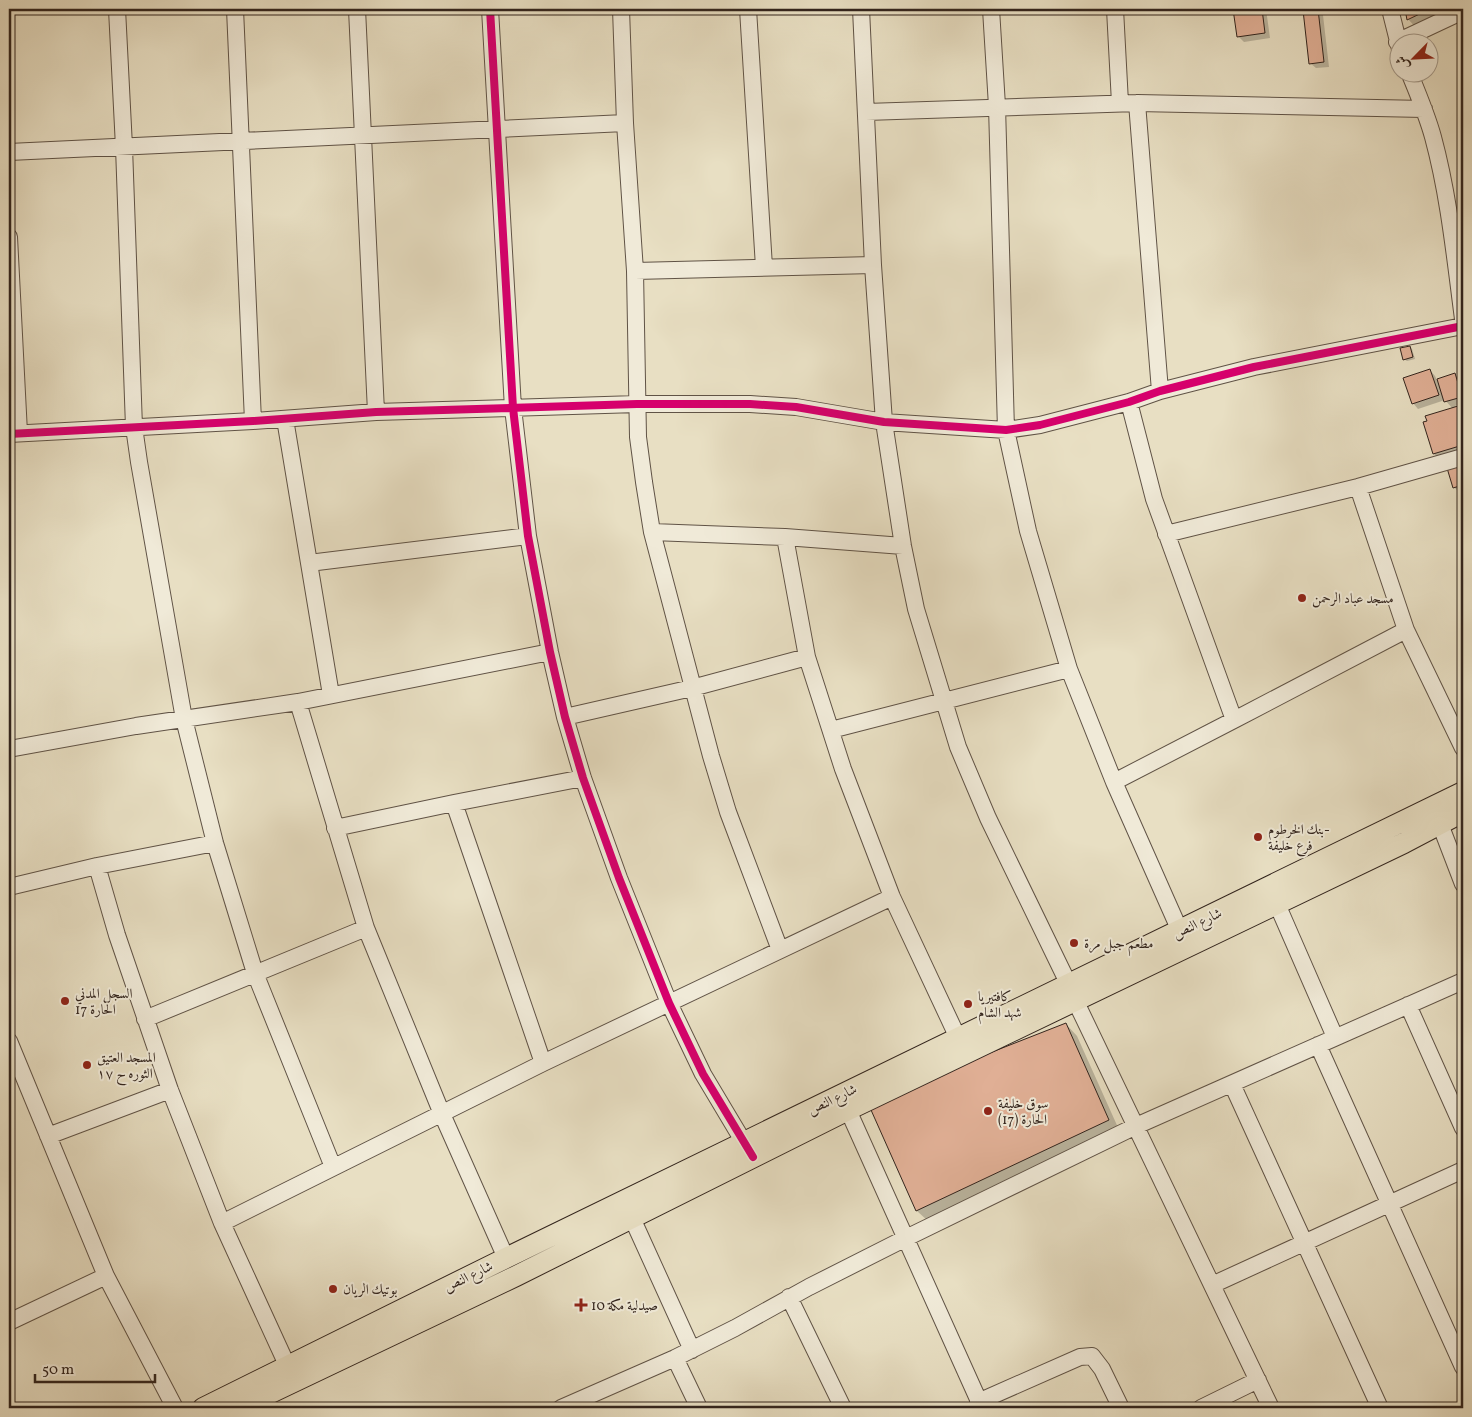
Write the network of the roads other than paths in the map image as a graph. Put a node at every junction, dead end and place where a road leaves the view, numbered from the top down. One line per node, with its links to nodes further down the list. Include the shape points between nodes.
1 (117, 9): 24 (street)
2 (235, 9): 23 (street)
3 (357, 9): 22 (street)
4 (490, 9): 21 (street)
5 (621, 9): 20 (street)
6 (748, 9): 29 (street)
7 (861, 9): 19 (street)
8 (991, 9): 17 (street)
9 (1115, 9): 15 (street)
10 (1390, 9): 12 (street)
11 (1463, 11): 13 (street)
12 (1395, 32)
13 (1424, 32)
14 (1413, 82): 18 (street)
15 (1120, 103): 16 (street); 17 (street)
16 (1137, 103): 18 (street); 33 (street)
17 (997, 106): 19 (street); 42 (street)
18 (1424, 109): 26 (street)
19 (866, 112): 28 (street)
20 (625, 123): 21 (street); 30 (street)
21 (496, 129): 22 (street); 36 (street)
22 (363, 135): 23 (street); 37 (street)
23 (240, 141): 24 (street); 39 (street)
24 (124, 146): 25 (street); 41 (street)
25 (9, 152)
26 (1458, 230): 31 (street)
27 (9, 237): 43 (street)
28 (873, 265): 29 (street); 40 (street)
29 (764, 267): 30 (street)
30 (635, 271): 35 (street)
31 (1463, 318)
32 (1463, 326): 33 (street, via 1254,367)
33 (1160, 391): 34 (street)
34 (1129, 402): 42 (street, via 1040,425); 47 (street)
35 (637, 404): 36 (street); 40 (street, via 796,407); 46 (street, via 638,437)
36 (513, 408): 37 (street); 48 (street)
37 (376, 412): 38 (street)
38 (284, 418): 39 (street); 51 (street)
39 (253, 421): 41 (street)
40 (884, 422): 42 (street); 50 (street)
41 (134, 427): 43 (street); 61 (street)
42 (1006, 430): 55 (street, via 1028,531)
43 (14, 434)
44 (1463, 457): 45 (street)
45 (1358, 487): 47 (street); 52 (street)
46 (652, 532): 49 (street); 56 (street)
47 (1166, 534): 62 (street)
48 (528, 536): 51 (street); 53 (street)
49 (785, 537): 50 (street); 54 (street)
50 (903, 546): 59 (street, via 916,609)
51 (309, 563): 57 (street)
52 (1406, 630): 62 (street); 64 (street)
53 (550, 652): 57 (street); 60 (street)
54 (807, 657): 56 (street); 63 (street)
55 (1069, 669): 59 (street); 67 (street)
56 (692, 688): 60 (street); 82 (street, via 728,812)
57 (331, 695): 58 (street)
58 (298, 702): 61 (street); 72 (street)
59 (943, 702): 63 (street); 85 (street, via 988,818)
60 (565, 717): 66 (street)
61 (184, 719): 65 (street); 74 (street)
62 (1234, 720): 67 (street)
63 (831, 730): 78 (street)
64 (1463, 748)
65 (9, 750)
66 (583, 778): 69 (street); 86 (street)
67 (1114, 782): 81 (street)
68 (1463, 792): 73 (main road, شارع النص)
69 (454, 802): 72 (street); 93 (street)
70 (1463, 812): 71 (main road, شارع النص)
71 (1440, 824): 73 (main road, شارع النص); 76 (street)
72 (335, 828): 80 (street)
73 (1400, 834): 79 (main road, شارع النص); 81 (main road, شارع النص)
74 (215, 843): 75 (street); 83 (street)
75 (97, 866): 77 (street); 88 (street)
76 (1463, 884)
77 (9, 887)
78 (892, 897): 82 (street); 90 (street)
79 (1277, 904): 85 (main road, شارع النص); 89 (street)
80 (366, 928): 83 (street); 97 (street)
81 (1180, 931): 85 (main road, شارع النص)
82 (780, 950): 86 (street)
83 (255, 973): 88 (street); 102 (street)
84 (1463, 981): 87 (street)
85 (1072, 992): 90 (main road, شارع النص); 96 (main road, شارع النص); 98 (street)
86 (669, 1003): 93 (street); 101 (street, via 703,1074)
87 (1408, 1005): 89 (street); 99 (street)
88 (145, 1019): 95 (street)
89 (1335, 1037): 92 (street)
90 (958, 1038): 101 (main road, شارع النص)
91 (9, 1044): 100 (street)
92 (1318, 1045): 94 (street); 104 (street)
93 (543, 1063): 97 (street)
94 (1232, 1084): 98 (street); 108 (street)
95 (170, 1090): 100 (street); 106 (street)
96 (848, 1110): 101 (main road, شارع النص); 107 (street)
97 (442, 1114): 102 (street); 109 (street)
98 (1136, 1126): 107 (street); 111 (street)
99 (1463, 1128)
100 (48, 1136): 110 (street)
101 (748, 1150): 105 (main road, شارع النص); 109 (main road, شارع النص)
102 (333, 1167): 106 (street)
103 (1463, 1170): 104 (street)
104 (1389, 1204): 108 (street); 117 (street)
105 (632, 1218): 114 (street); 122 (main road, شارع النص)
106 (222, 1223): 116 (street)
107 (904, 1239): 112 (street); 119 (street)
108 (1303, 1243): 111 (street); 129 (street)
109 (506, 1258): 116 (main road, شارع النص)
110 (106, 1276): 113 (street); 120 (street)
111 (1212, 1285): 118 (street)
112 (789, 1297): 114 (street); 125 (street)
113 (9, 1322)
114 (692, 1350): 115 (street)
115 (675, 1358): 123 (street); 124 (street)
116 (287, 1365): 121 (main road, شارع النص)
117 (1463, 1367)
118 (1258, 1380): 127 (street); 128 (street)
119 (980, 1405): 126 (street, via 1080,1356 1092,1356 1102,1368)
120 (174, 1408)
121 (203, 1408)
122 (240, 1408)
123 (563, 1408)
124 (700, 1408)
125 (843, 1408)
126 (1121, 1408)
127 (1201, 1408)
128 (1271, 1408)
129 (1380, 1408)

